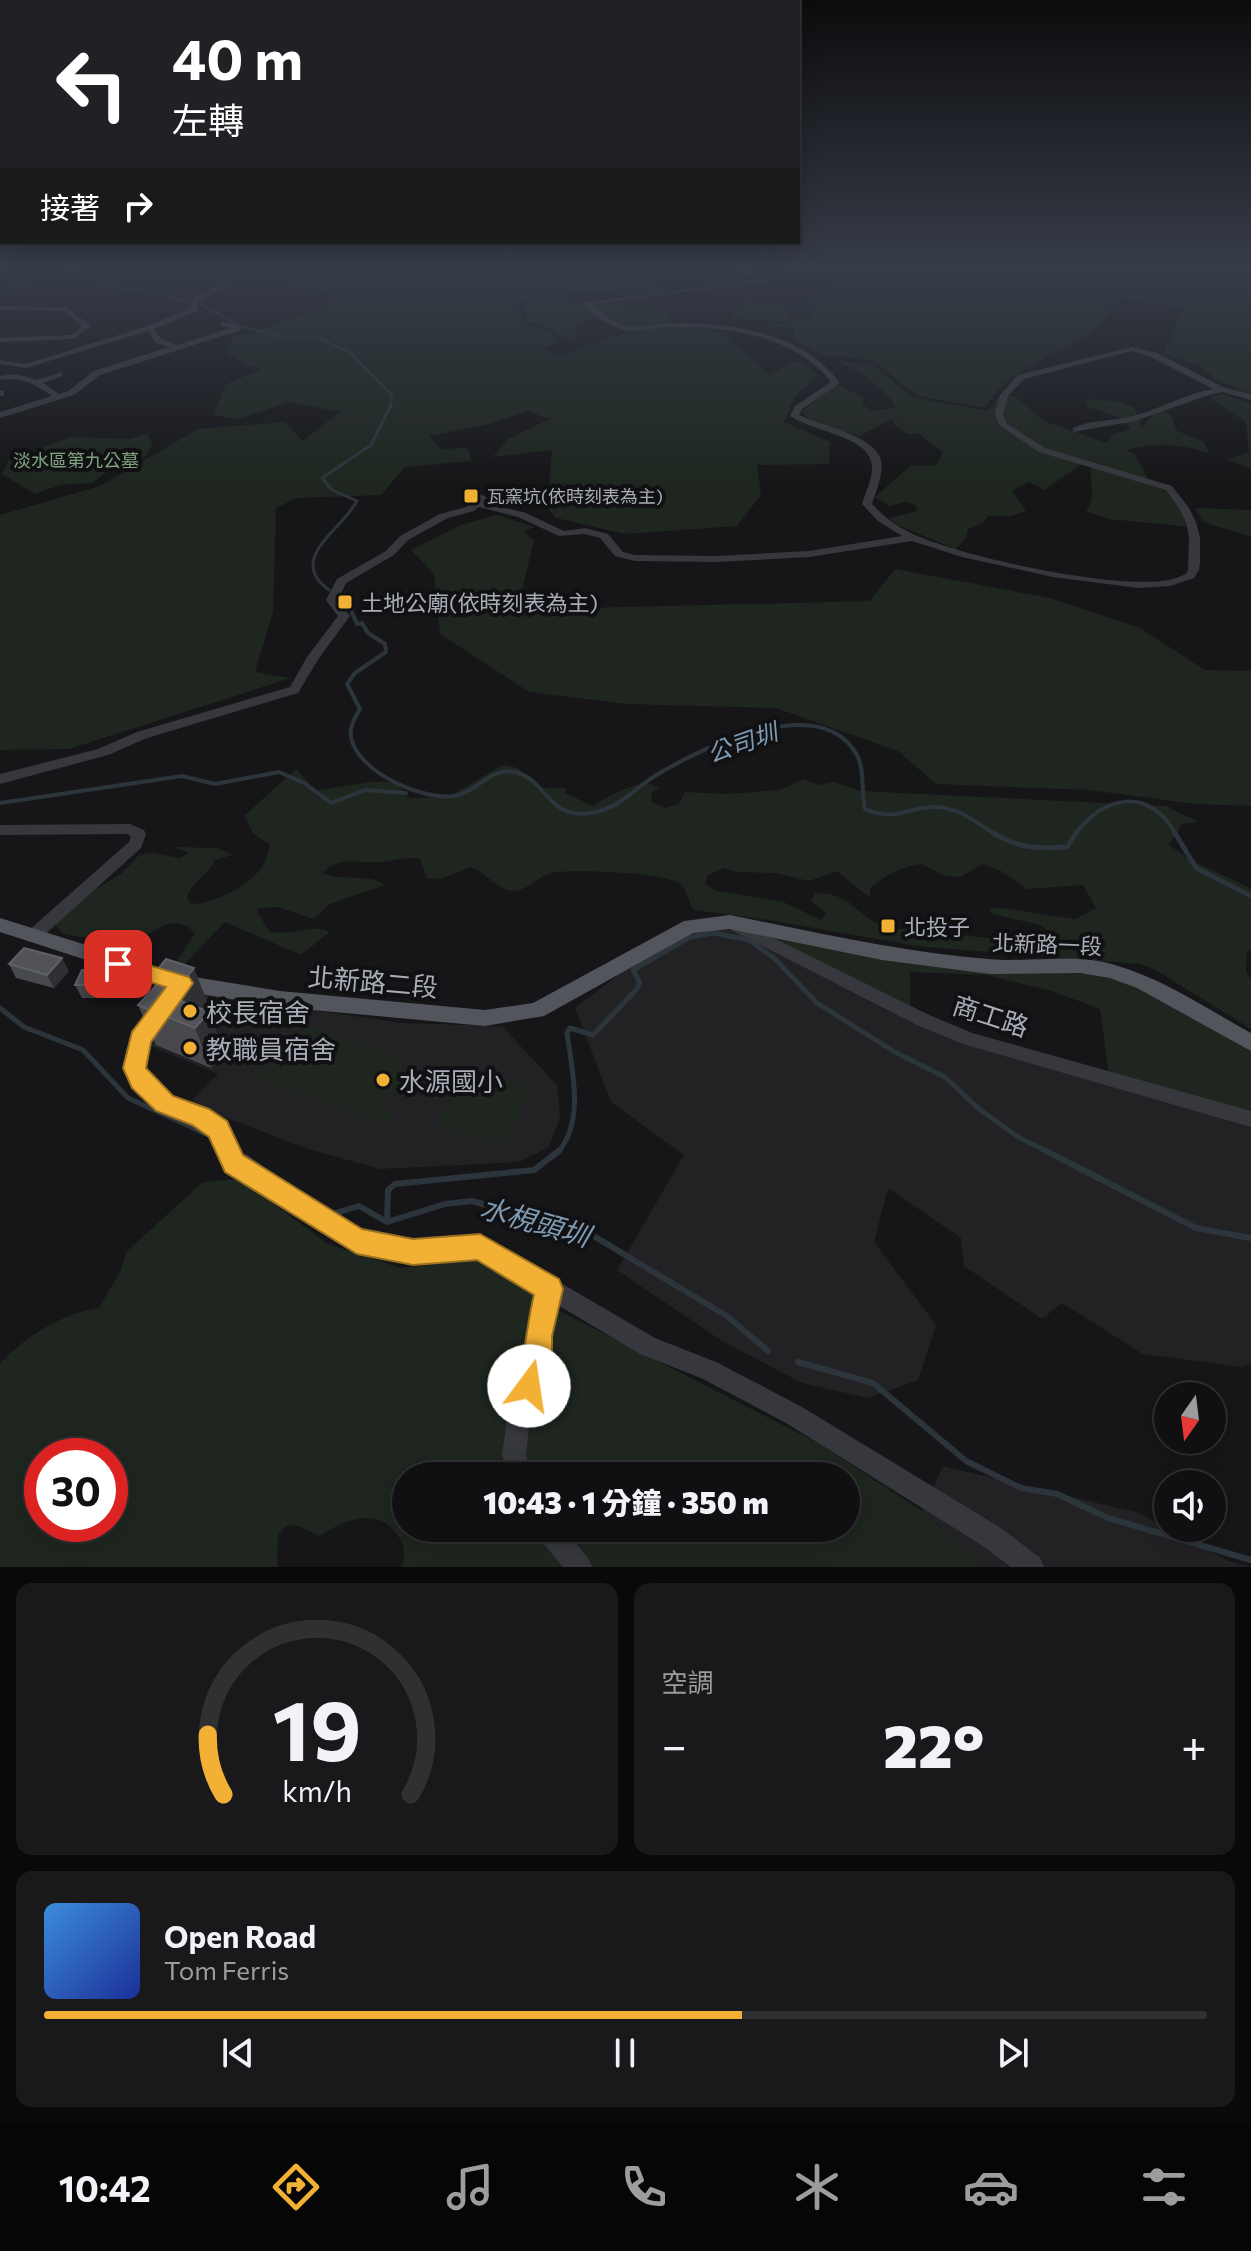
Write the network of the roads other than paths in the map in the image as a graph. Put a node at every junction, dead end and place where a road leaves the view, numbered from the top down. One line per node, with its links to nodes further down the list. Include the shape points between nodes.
1 (46, 338): 6 (street)
2 (117, 338): 8 (street, via 26,366)
3 (157, 338): 7 (street)
4 (208, 338): 7 (street)
5 (768, 338): 19 (street, via 830,371 836,383 794,416 872,450 877,463 867,504)
6 (0, 340)
7 (178, 348): 13 (street, via 97,373 71,393)
8 (0, 362)
9 (59, 374): 11 (street)
10 (0, 378): 11 (street, via 14,374)
11 (38, 382): 13 (street)
12 (1222, 390): 14 (street); 16 (street); 19 (street, via 1132,349 1021,377 1004,395 999,414 1011,432 1042,450 1169,488 1195,529 1190,576 1173,583 1103,583)
13 (56, 395): 15 (street)
14 (1251, 397)
15 (0, 415)
16 (1076, 430)
17 (470, 491): 18 (street, via 483,500)
18 (477, 504): 19 (street, via 522,515 563,534 585,531 604,536 619,554 635,558 809,554); 20 (street, via 404,538 390,553 341,581 332,600 344,616 294,690 142,735 103,752)
19 (912, 538)
20 (0, 779)
21 (0, 830): 24 (street, via 130,829 139,834 136,844)
22 (730, 922): 25 (main road, 北新路二段, via 690,926 537,1010 485,1018 280,999); 26 (main road, 北新路一段, via 882,953 990,967 1112,971 1144,983); 27 (street, 商工路, via 969,1039)
23 (0, 925): 24 (main road, 北新路二段)
24 (35, 934): 25 (main road, 北新路二段)
25 (182, 983): 28 (street, via 140,1039 135,1068 140,1081 164,1104 218,1129 234,1164 357,1241 413,1252 480,1247)
26 (1251, 1043)
27 (1251, 1119)
28 (549, 1289): 29 (street, via 537,1368 518,1418); 32 (street, via 648,1346 794,1415 992,1537)
29 (516, 1462)
30 (558, 1542): 31 (street)
31 (579, 1567)
32 (1031, 1567)

